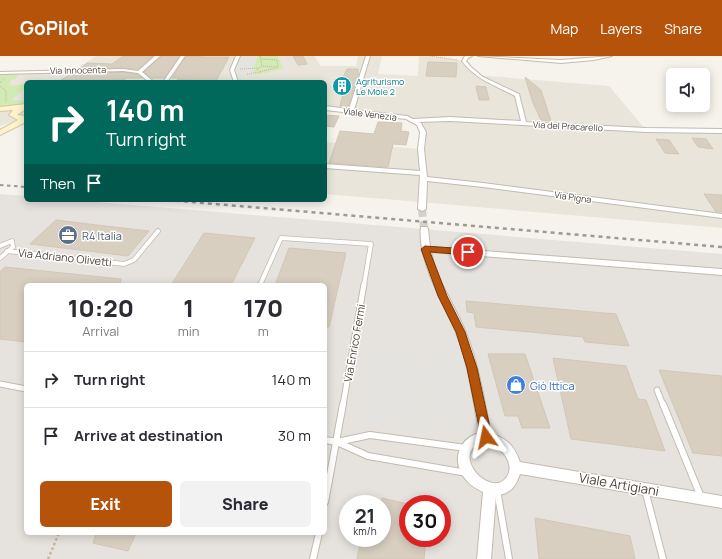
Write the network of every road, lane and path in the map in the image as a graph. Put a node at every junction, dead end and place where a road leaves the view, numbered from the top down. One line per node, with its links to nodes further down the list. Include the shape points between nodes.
1 (158, 56): 16 (street)
2 (183, 56): 21 (street)
3 (238, 56): 15 (street)
4 (260, 56): 10 (path)
5 (368, 56): 28 (street)
6 (430, 56): 11 (path)
7 (470, 56): 11 (street)
8 (480, 56): 9 (street, via 553,60 585,60)
9 (610, 56)
10 (262, 59): 12 (path); 14 (path, via 277,60)
11 (464, 61): 33 (street, via 475,75 516,95)
12 (262, 66): 13 (path); 14 (path)
13 (259, 67): 15 (path); 17 (path, via 257,69)
14 (278, 67): 17 (path)
15 (233, 69): 22 (street)
16 (139, 72): 18 (street, Via Innocenta, via 76,70); 20 (street)
17 (260, 72): 19 (path)
18 (0, 73)
19 (247, 74)
20 (149, 80)
21 (166, 80)
22 (236, 80)
23 (0, 86): 27 (path, via 6,91 6,103)
24 (24, 107): 27 (street)
25 (24, 107): 29 (street, via 16,111)
26 (327, 108): 28 (street, Viale Venezia)
27 (1, 109): 29 (street)
28 (351, 112): 32 (street, Viale Venezia)
29 (14, 116): 30 (street); 34 (street)
30 (24, 118)
31 (24, 120): 34 (street)
32 (415, 120): 33 (street, Via del Pracarello, via 450,119); 38 (street, via 423,132)
33 (524, 124): 35 (street, Via del Pracarello)
34 (9, 127): 36 (street)
35 (722, 131)
36 (0, 133)
37 (327, 166): 38 (street, Via Pigna)
38 (423, 176): 39 (street); 40 (street, Via Pigna)
39 (422, 209)
40 (722, 216)
41 (424, 229): 44 (street)
42 (158, 231): 45 (lane, Via Adriano Olivetti, via 134,260 124,264)
43 (0, 246): 45 (lane, via 12,241 12,247)
44 (425, 249): 47 (street); 52 (street, via 442,296 462,337 472,368)
45 (7, 251): 46 (lane)
46 (0, 258)
47 (722, 272)
48 (261, 283): 54 (lane, Via Enrico Fermi, via 280,238 371,244)
49 (0, 384): 50 (lane)
50 (24, 389)
51 (657, 390): 61 (lane)
52 (486, 437): 55 (street, via 478,438); 56 (street, via 500,442 512,453)
53 (327, 440): 54 (lane)
54 (337, 442): 55 (lane, via 370,436); 57 (lane, via 368,456); 60 (lane, Via Enrico Fermi)
55 (466, 448): 57 (street, via 464,460)
56 (516, 467): 58 (street, via 512,482 505,488); 59 (street, Viale Artigiani)
57 (468, 474): 58 (street, via 474,481)
58 (493, 489): 67 (street); 68 (lane)
59 (644, 489): 61 (street, Viale Artigiani); 69 (lane)
60 (327, 492)
61 (702, 498): 62 (street, Viale Artigiani)
62 (722, 502)
63 (58, 535): 65 (path)
64 (319, 535): 66 (lane)
65 (48, 559)
66 (313, 559)
67 (484, 559)
68 (509, 559)
69 (663, 559)

